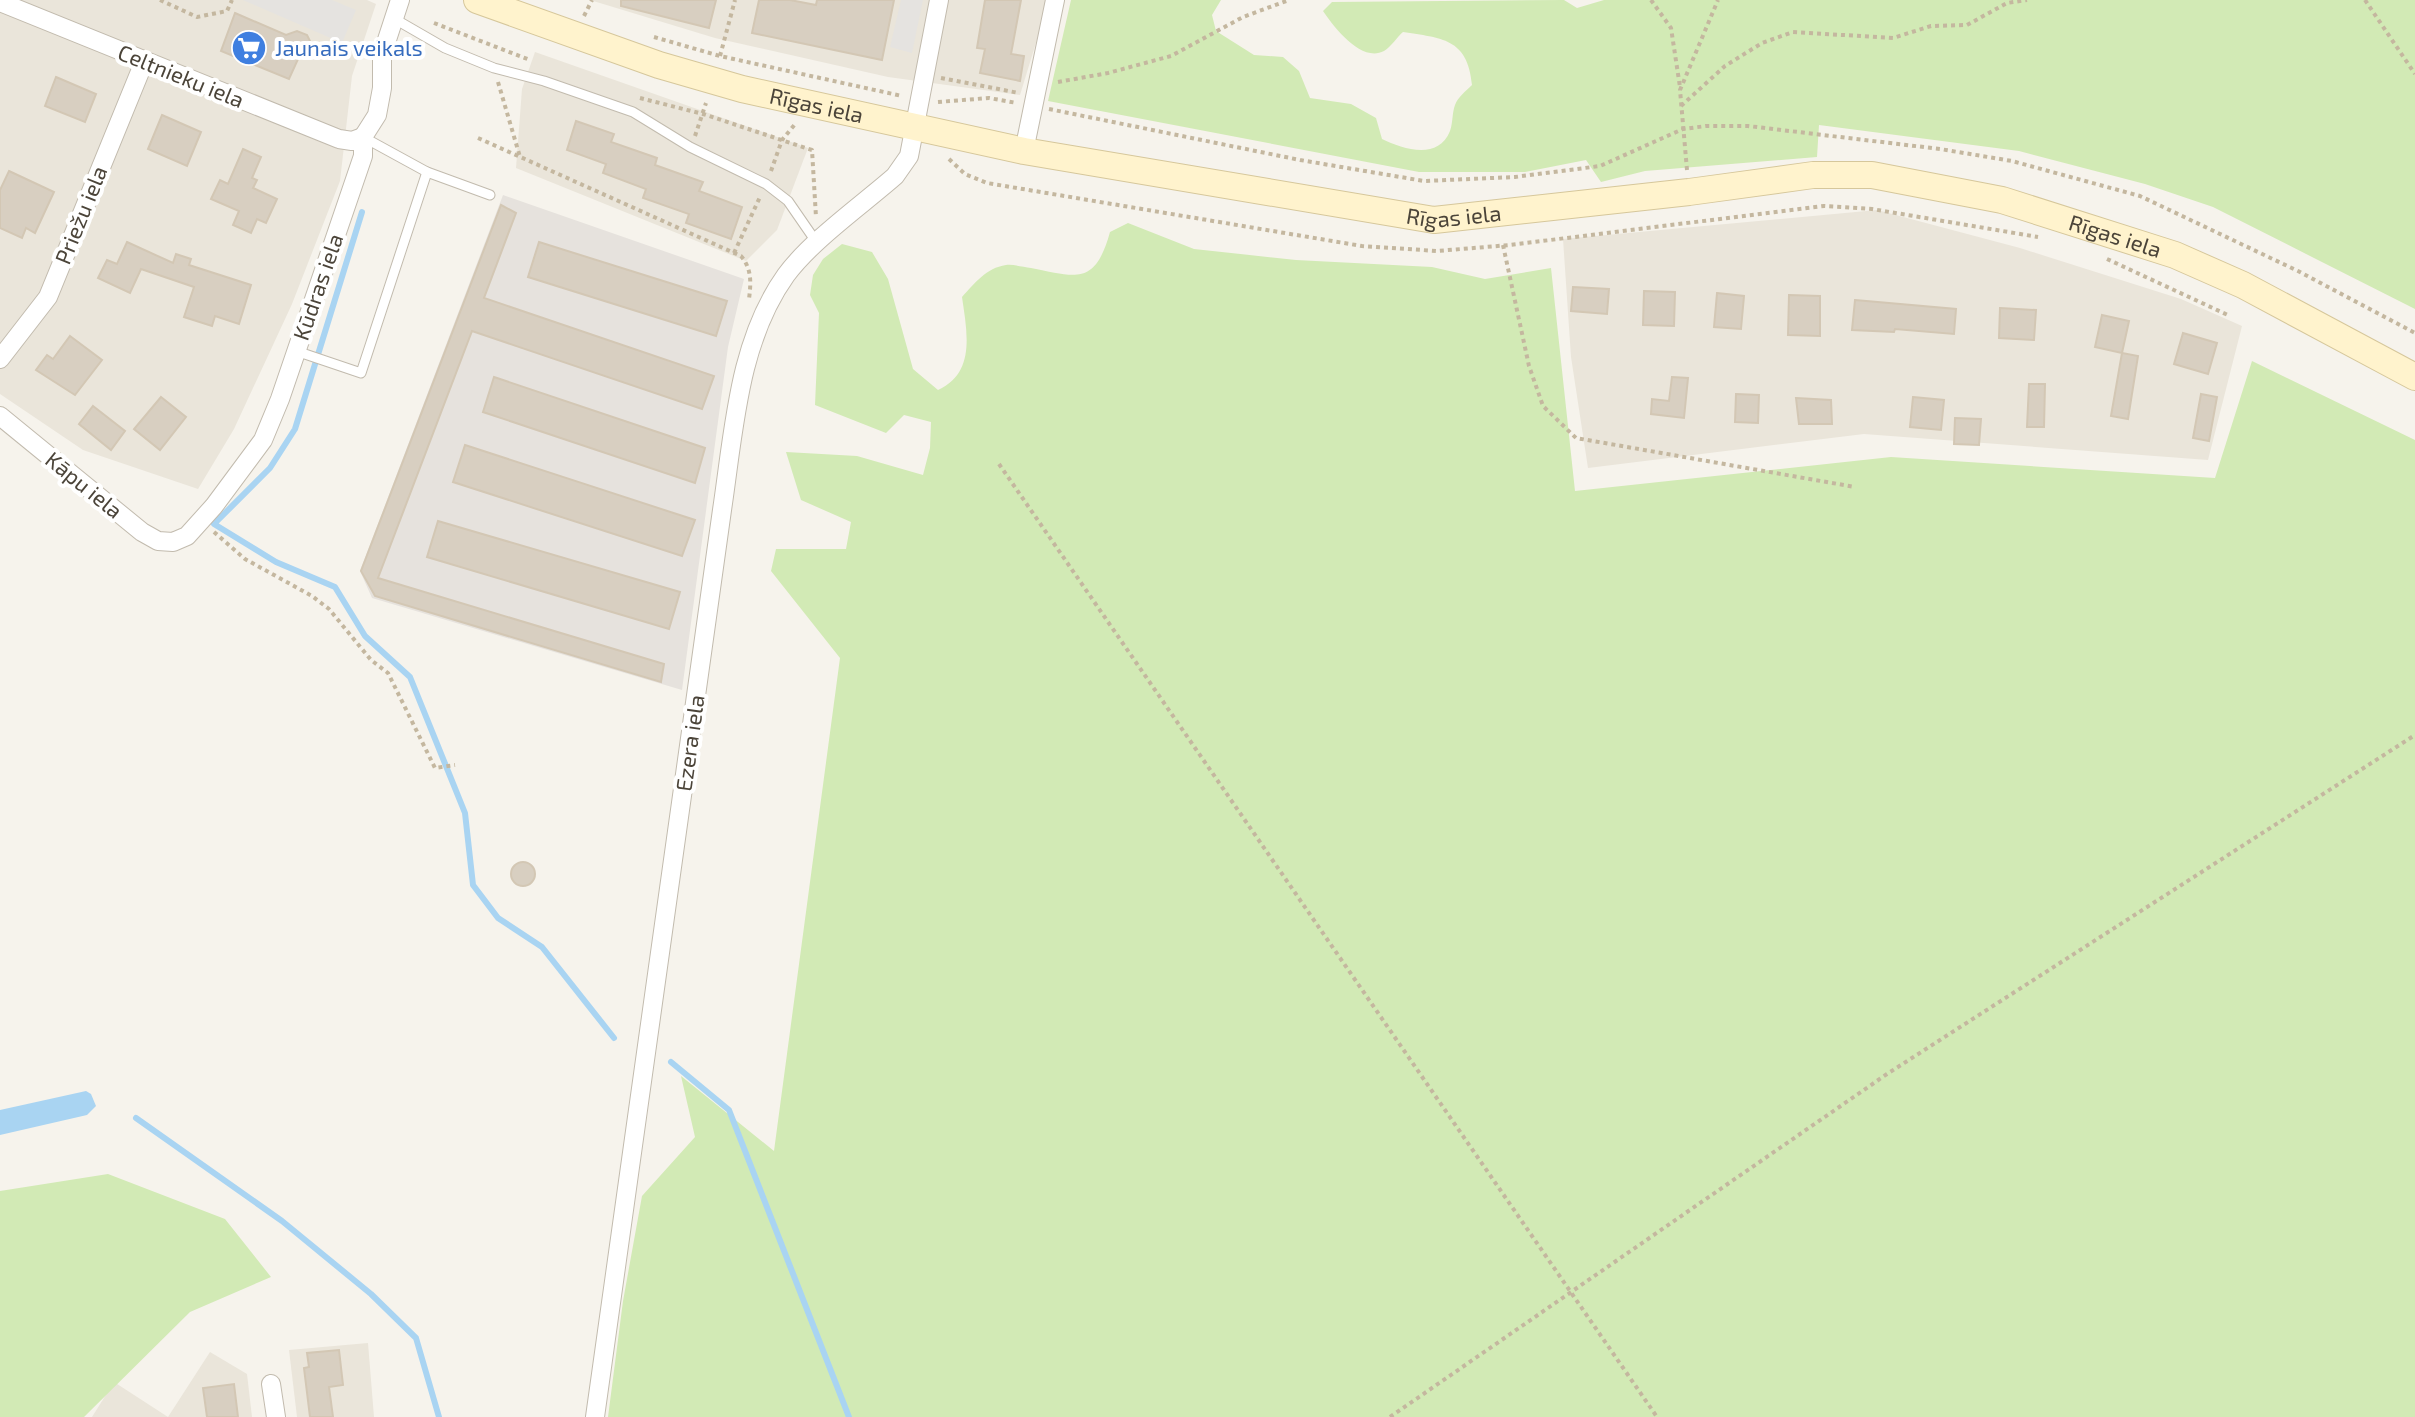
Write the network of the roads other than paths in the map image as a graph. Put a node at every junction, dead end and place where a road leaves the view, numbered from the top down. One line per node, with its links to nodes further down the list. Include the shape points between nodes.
1 (477, 0): 7 (main road, Rīgas iela, via 713,81)
2 (939, 0): 7 (street, Ezera iela)
3 (1055, 0): 9 (street)
4 (0, 2): 6 (street, Celtnieku iela)
5 (396, 9): 8 (street, Kūdras iela, via 382,55 377,115); 12 (lane, via 445,48 633,112 766,184 788,201)
6 (144, 62): 8 (street, Celtnieku iela, via 339,139); 14 (street, Priežu iela, via 48,297)
7 (912, 128): 9 (main road, Rīgas iela); 12 (street, Ezera iela, via 909,156 895,176)
8 (363, 137): 10 (lane); 13 (street, Kūdras iela, via 363,156)
9 (1024, 151): 15 (main road, Rīgas iela, via 1434,220 1813,175 1872,175 2002,200 2175,255 2243,285)
10 (427, 172): 11 (lane); 13 (lane, via 361,373)
11 (490, 195)
12 (817, 244): 20 (street, Ezera iela, via 769,302 746,364)
13 (296, 351): 17 (street, Kūdras iela, via 263,440 201,521)
14 (0, 359)
15 (2415, 377)
16 (0, 416): 17 (street, Kāpu iela, via 142,532)
17 (173, 542)
18 (271, 1384): 19 (street)
19 (276, 1417)
20 (595, 1417)

